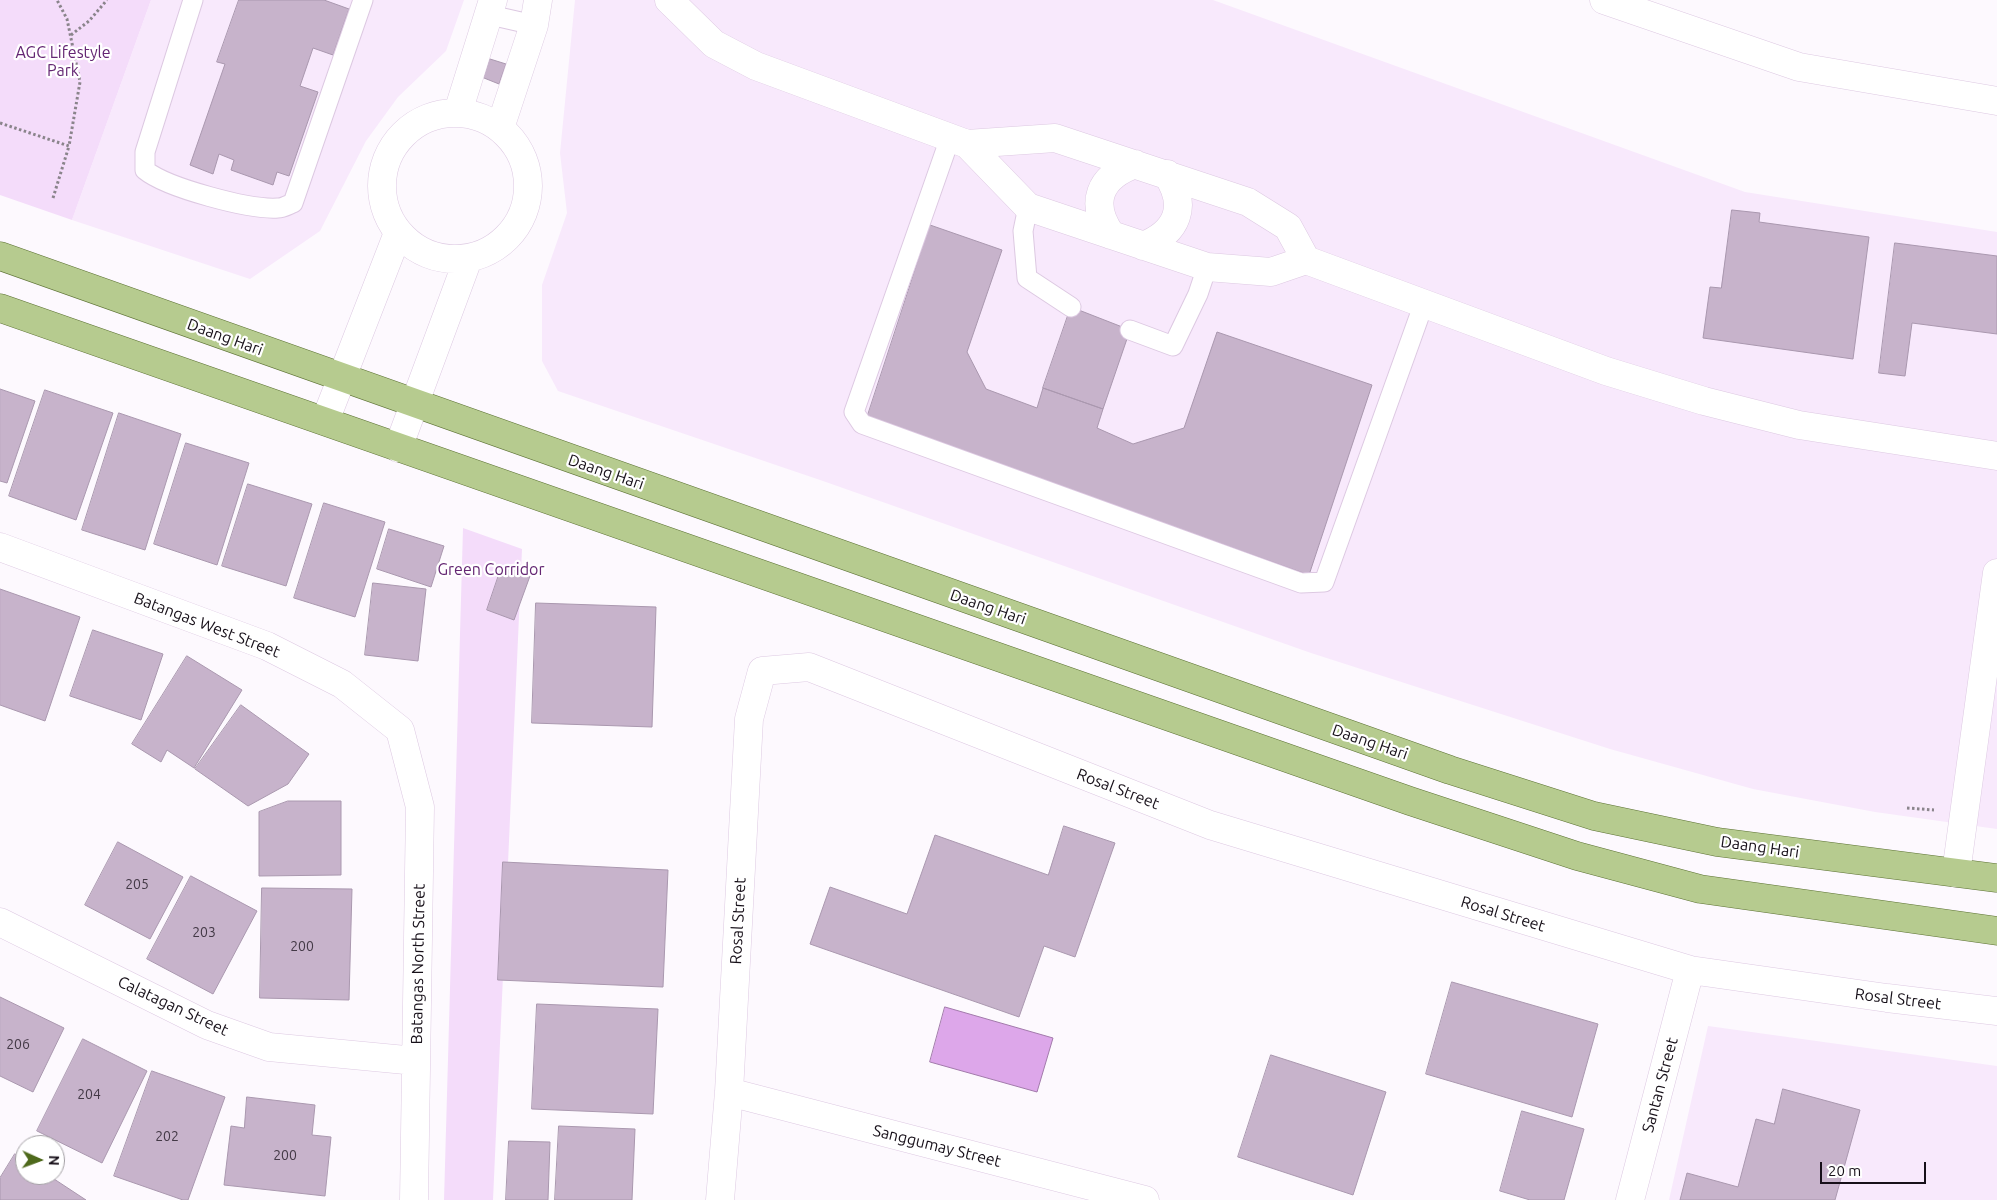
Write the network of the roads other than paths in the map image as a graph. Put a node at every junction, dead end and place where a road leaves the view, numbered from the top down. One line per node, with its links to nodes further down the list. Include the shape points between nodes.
1 (193, 0): 2 (lane, via 145,152 146,170 155,178 198,193 263,208 281,208 293,203)
2 (363, 0)
3 (669, 0): 10 (street, via 714,44 756,66)
4 (1604, 0): 7 (street, via 1799,67)
5 (492, 8): 6 (lane); 8 (street)
6 (536, 12): 9 (street)
7 (1997, 101)
8 (458, 112): 9 (street, via 474,115); 14 (street, via 435,115 413,126 396,142 385,164 381,188 386,212)
9 (500, 128): 18 (street, via 516,146 526,168 528,192 522,215 509,236 490,251)
10 (959, 141): 11 (street, via 1055,138); 13 (street); 21 (lane, via 854,412 862,424 1301,583 1324,582)
11 (1135, 164): 12 (street); 15 (street, via 1108,178 1101,192 1102,222)
12 (1167, 174): 16 (street, via 1179,202 1176,217 1169,230); 19 (street, via 1248,202 1288,227)
13 (1028, 207): 15 (street); 22 (lane, via 1023,231 1027,278)
14 (398, 233): 18 (street, via 429,256); 25 (street)
15 (1111, 235): 16 (street)
16 (1142, 246): 20 (street)
17 (0, 256): 25 (main road, Daang Hari)
18 (468, 259): 26 (street)
19 (1306, 260): 20 (street, via 1271,272); 21 (street)
20 (1207, 267): 24 (lane, via 1173,346)
21 (1424, 304): 29 (street, via 1606,371 1704,401 1799,425)
22 (1071, 307)
23 (0, 308): 27 (main road)
24 (1130, 330)
25 (342, 378): 26 (main road, Daang Hari); 27 (street)
26 (415, 404): 28 (street); 33 (main road, Daang Hari, via 1450,770 1594,816 1717,842)
27 (325, 421): 28 (main road)
28 (398, 448): 36 (main road, via 1576,856 1700,889)
29 (1997, 456)
30 (0, 547): 32 (street, Batangas West Street, via 267,646 342,684)
31 (1997, 573): 33 (street)
32 (400, 730): 39 (street, Batangas North Street, via 420,806)
33 (1956, 873): 34 (main road, Daang Hari)
34 (1997, 878)
35 (0, 922): 39 (street, Calatagan Street, via 206,1025 269,1046)
36 (1997, 931)
37 (1690, 970): 38 (street, Rosal Street); 40 (street, Rosal Street, via 1210,825 809,667 762,672 749,719); 44 (street, Santan Street)
38 (1997, 1011)
39 (416, 1061): 41 (street, Batangas North Street)
40 (729, 1092): 42 (street, Rosal Street); 43 (street, Sanggumay Street)
41 (414, 1200)
42 (720, 1200)
43 (1145, 1200)
44 (1630, 1200)

